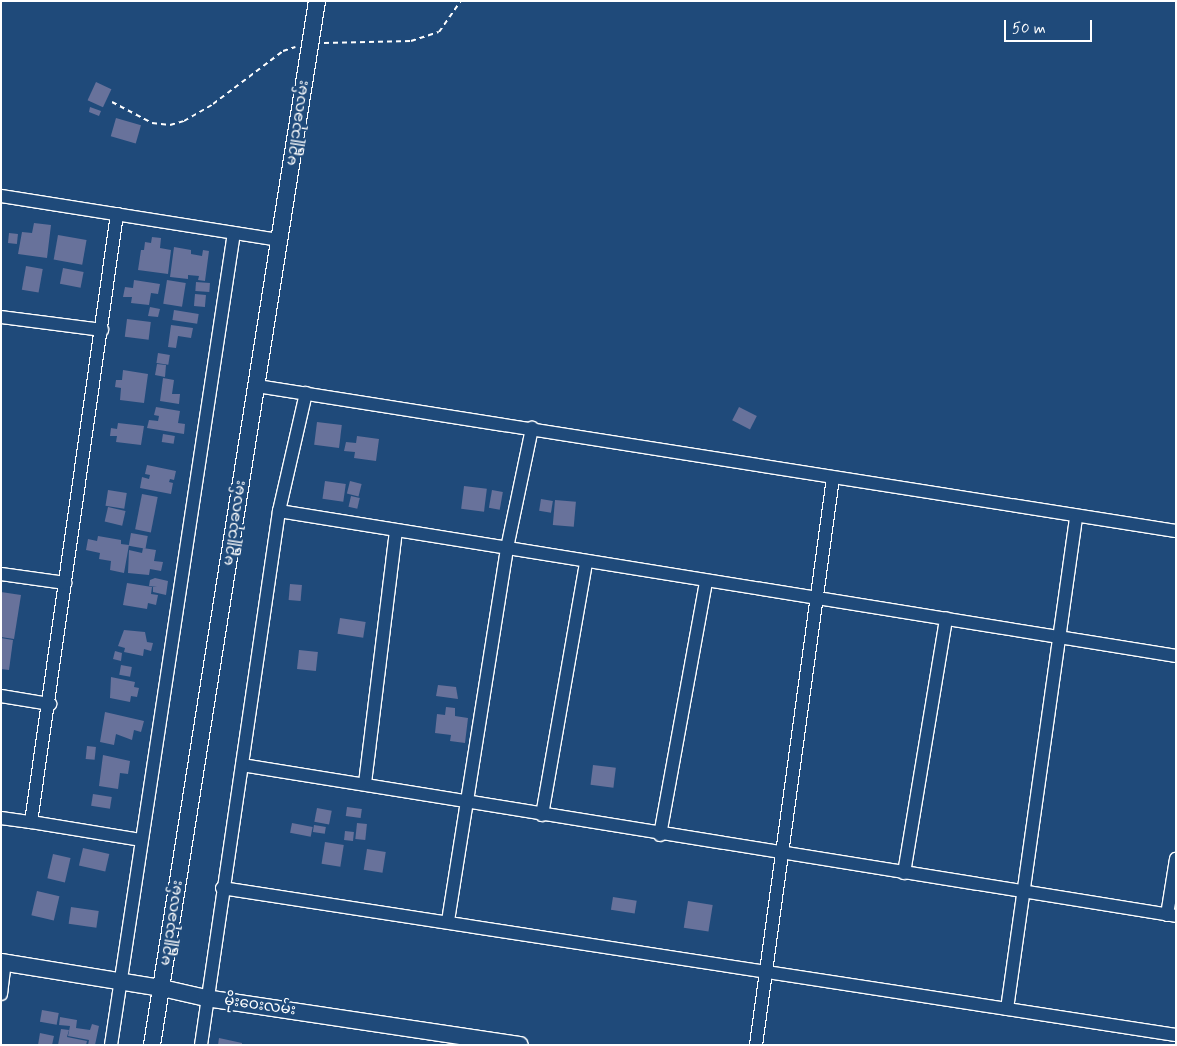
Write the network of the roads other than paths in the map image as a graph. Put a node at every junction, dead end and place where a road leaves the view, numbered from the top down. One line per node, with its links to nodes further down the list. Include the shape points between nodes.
1 (316, 1): 5 (street, မဥ္ဇူသုခလမ်း)
2 (1, 196): 3 (street)
3 (117, 214): 4 (street); 7 (street)
4 (234, 233): 5 (street); 34 (street)
5 (280, 240): 8 (street, မဥ္ဇူသုခလမ်း)
6 (1, 317): 7 (street)
7 (102, 330): 20 (street)
8 (257, 386): 9 (street); 45 (street, မဥ္ဇူသုခလမ်း)
9 (306, 393): 10 (street); 12 (street)
10 (532, 428): 11 (street); 16 (street)
11 (833, 478): 13 (street); 21 (street)
12 (279, 511): 14 (street); 27 (street)
13 (1076, 516): 15 (street); 23 (street)
14 (396, 531): 16 (street); 28 (street)
15 (1176, 531)
16 (507, 548): 17 (street); 29 (street)
17 (586, 562): 19 (street); 30 (street)
18 (1, 574): 20 (street)
19 (706, 581): 21 (street); 33 (street)
20 (65, 583): 26 (street)
21 (819, 597): 22 (street); 35 (street)
22 (946, 618): 23 (street); 37 (street)
23 (1060, 638): 24 (street); 39 (street)
24 (1176, 656)
25 (1, 696): 26 (street)
26 (50, 704): 32 (street)
27 (242, 765): 28 (street); 38 (street)
28 (365, 784): 29 (street)
29 (467, 803): 30 (street); 41 (street)
30 (542, 815): 33 (street)
31 (1, 818): 32 (street)
32 (31, 822): 34 (street)
33 (660, 835): 35 (street)
34 (141, 840): 44 (street)
35 (780, 852): 37 (street); 43 (street)
36 (1176, 859): 40 (street)
37 (904, 873): 39 (street)
38 (222, 888): 41 (street); 47 (street)
39 (1024, 891): 40 (street); 48 (street)
40 (1171, 915)
41 (448, 921): 43 (street)
42 (3, 962): 44 (street, မိုးဝေးလမ်း); 46 (street)
43 (766, 971): 48 (street); 54 (street)
44 (122, 981): 45 (street, မိုးဝေးလမ်း); 50 (street)
45 (162, 988): 47 (street, မိုးဝေးလမ်း); 51 (street, မဥ္ဇူသုခလမ်း)
46 (1, 994)
47 (206, 998): 52 (street); 53 (street, မိုးဝေးလမ်း)
48 (1007, 1009): 49 (street)
49 (1176, 1035)
50 (111, 1045)
51 (152, 1045)
52 (201, 1045)
53 (519, 1045)
54 (756, 1045)

